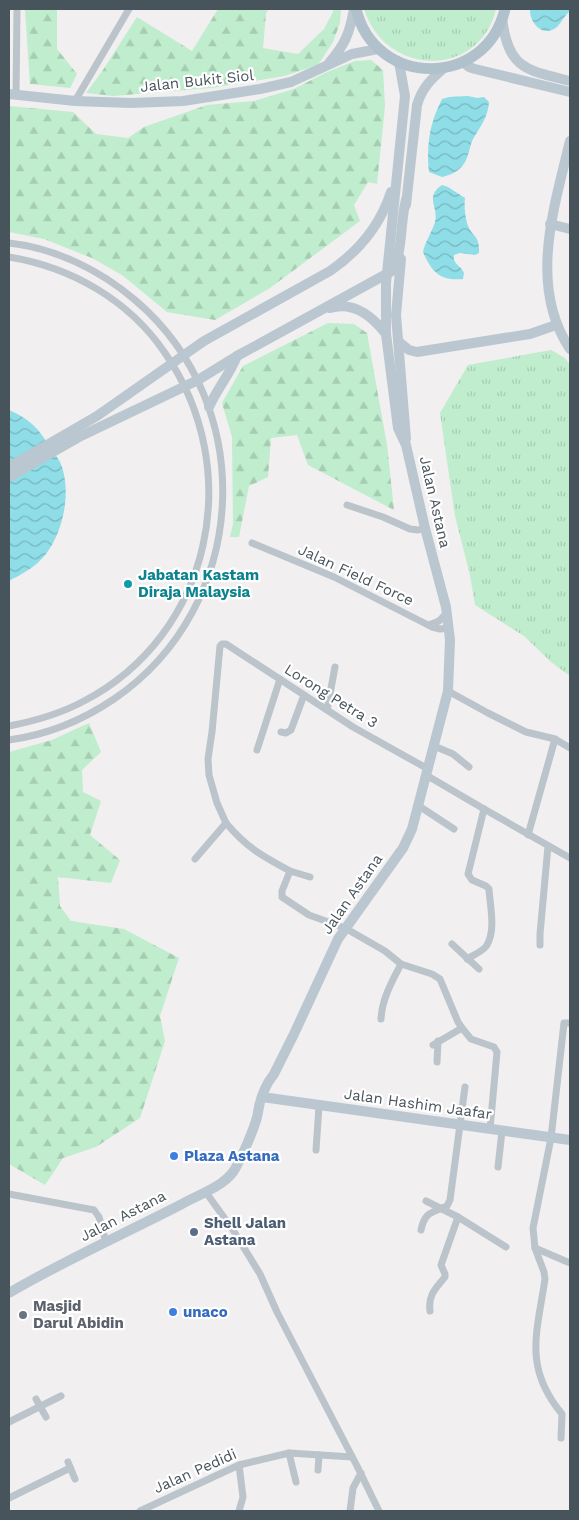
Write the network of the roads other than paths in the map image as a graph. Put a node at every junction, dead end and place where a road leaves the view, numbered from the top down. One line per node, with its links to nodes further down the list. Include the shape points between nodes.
1 (17, 9): 12 (street)
2 (129, 9): 13 (street)
3 (355, 9): 5 (main road, via 363,28); 8 (street, via 344,44)
4 (504, 13): 7 (main road, via 497,30 484,46); 10 (street, via 506,42 520,64 532,72)
5 (378, 48): 6 (main road); 8 (street, Jalan Bukit Siol, via 352,54)
6 (399, 62): 9 (main road, via 418,68); 15 (street, Jalan Astana, via 405,96)
7 (463, 62): 9 (main road); 11 (street, via 475,68)
8 (325, 67): 13 (street, Jalan Bukit Siol, via 268,88 183,101)
9 (444, 68): 16 (street, Jalan Astana, via 423,89 417,104)
10 (570, 82)
11 (570, 92)
12 (13, 94): 13 (street, Jalan Bukit Siol)
13 (75, 102)
14 (570, 141): 17 (street)
15 (397, 173): 21 (street, Jalan Astana); 28 (street, via 379,220 359,248 344,261)
16 (406, 200): 21 (street, via 398,259); 25 (street, Jalan Astana, via 398,295)
17 (550, 224): 18 (street); 23 (street, via 546,266)
18 (570, 229)
19 (9, 243): 28 (street, via 50,252 103,276 145,308)
20 (9, 257): 30 (street, via 51,267 99,290 140,323)
21 (387, 274): 22 (street); 24 (street, Jalan Astana)
22 (321, 311): 24 (street, via 337,306 362,311); 29 (street)
23 (556, 324): 26 (street); 27 (street, via 530,334)
24 (386, 334): 36 (street, Jalan Astana, via 398,428)
25 (398, 341): 27 (street); 31 (street, Jalan Astana)
26 (570, 348)
27 (417, 352): 31 (street, via 406,359)
28 (183, 354): 30 (street); 32 (street)
29 (237, 356): 32 (street); 34 (street)
30 (172, 364): 33 (street); 35 (street)
31 (400, 371): 36 (street, Jalan Astana)
32 (198, 380): 33 (street); 34 (street)
33 (186, 386): 35 (street); 50 (street, via 201,426 209,468 209,510 202,551 179,608 142,658 114,682 69,708)
34 (209, 407): 53 (street, via 222,458 223,492 220,535 211,570 197,604 155,664 104,705 65,725)
35 (78, 432): 37 (street); 38 (street)
36 (406, 445): 40 (street, Jalan Astana)
37 (9, 467)
38 (9, 477)
39 (347, 505): 40 (street, via 410,529)
40 (425, 528): 42 (street, Jalan Astana)
41 (252, 543): 43 (street, Jalan Field Force, via 334,577)
42 (447, 613): 43 (street, via 439,621); 44 (street, Jalan Astana)
43 (429, 624): 44 (street, Jalan Field Force, via 440,629)
44 (449, 628): 47 (street, Jalan Astana)
45 (335, 667): 49 (street)
46 (280, 679): 48 (street, Lorong Petra 3); 56 (street); 61 (street, Lorong Petra 3, via 226,644 220,646 208,758 209,775)
47 (448, 690): 52 (street, via 526,732); 54 (street, Jalan Astana)
48 (304, 695): 49 (street, Lorong Petra 3); 51 (street, via 291,730)
49 (327, 710): 58 (street, Lorong Petra 3)
50 (9, 726)
51 (282, 732)
52 (555, 739): 55 (street); 63 (street)
53 (9, 740)
54 (434, 746): 57 (street); 58 (street, Jalan Astana)
55 (570, 748)
56 (257, 750)
57 (469, 766)
58 (427, 772): 59 (street, Jalan Astana); 60 (street, Lorong Petra 3)
59 (419, 806): 62 (street); 69 (street, Jalan Astana, via 403,848)
60 (484, 809): 63 (street, Lorong Petra 3); 72 (street, via 468,874 472,880 489,889 492,920 486,947)
61 (226, 823): 66 (street); 67 (street, via 259,855)
62 (454, 829)
63 (528, 835): 64 (street, Lorong Petra 3)
64 (548, 846): 65 (street, Lorong Petra 3); 71 (street)
65 (570, 858)
66 (195, 860)
67 (290, 871): 68 (street); 69 (street, via 282,897 310,915)
68 (310, 877)
69 (345, 928): 73 (street); 80 (street, Jalan Astana, via 270,1079)
70 (452, 944): 72 (street)
71 (540, 945)
72 (467, 959): 74 (street)
73 (401, 964): 75 (street, via 381,1009); 77 (street, via 440,979)
74 (479, 969)
75 (381, 1019)
76 (570, 1023): 85 (street, via 564,1023)
77 (462, 1028): 78 (street, via 436,1043); 83 (street, via 471,1038 494,1047 497,1052)
78 (437, 1062)
79 (465, 1087): 82 (street)
80 (264, 1098): 81 (street, Jalan Hashim Jaafar); 89 (street, Jalan Astana, via 233,1171)
81 (319, 1106): 82 (street, Jalan Hashim Jaafar); 87 (street)
82 (460, 1124): 83 (street, Jalan Hashim Jaafar); 92 (street, via 450,1200)
83 (490, 1129): 84 (street, Jalan Hashim Jaafar)
84 (502, 1131): 85 (street, Jalan Hashim Jaafar); 88 (street)
85 (551, 1138): 86 (street, Jalan Hashim Jaafar); 97 (street, via 533,1228)
86 (570, 1140)
87 (316, 1150)
88 (498, 1167)
89 (205, 1192): 95 (street, Jalan Astana); 111 (street, via 260,1274)
90 (9, 1194): 95 (street, via 94,1210)
91 (426, 1201): 92 (street)
92 (441, 1208): 93 (street); 94 (street, via 429,1212)
93 (458, 1217): 96 (street); 102 (street, via 441,1265 445,1274 431,1295)
94 (420, 1230)
95 (106, 1242): 99 (street, Jalan Astana)
96 (506, 1247)
97 (535, 1248): 98 (street); 108 (street, via 545,1279 536,1343 537,1367 550,1400 562,1414)
98 (570, 1263)
99 (21, 1285): 100 (street, Jalan Astana); 101 (street, Jalan Astana)
100 (9, 1286)
101 (9, 1293)
102 (430, 1311)
103 (61, 1396): 105 (street)
104 (36, 1399): 105 (street)
105 (40, 1406): 106 (street); 107 (street)
106 (46, 1417)
107 (9, 1422)
108 (561, 1438)
109 (290, 1454): 110 (street, Jalan Pedidi); 112 (street, Jalan Pedidi); 116 (street)
110 (319, 1455): 111 (street, Jalan Pedidi); 113 (street)
111 (352, 1458): 114 (street)
112 (239, 1465): 118 (street, Jalan Pedidi); 119 (street, via 243,1497)
113 (318, 1470)
114 (361, 1473): 120 (street, via 353,1488); 121 (street)
115 (75, 1479): 117 (street, via 69,1465)
116 (296, 1482)
117 (9, 1498)
118 (140, 1511)
119 (239, 1511)
120 (350, 1511)
121 (378, 1511)

